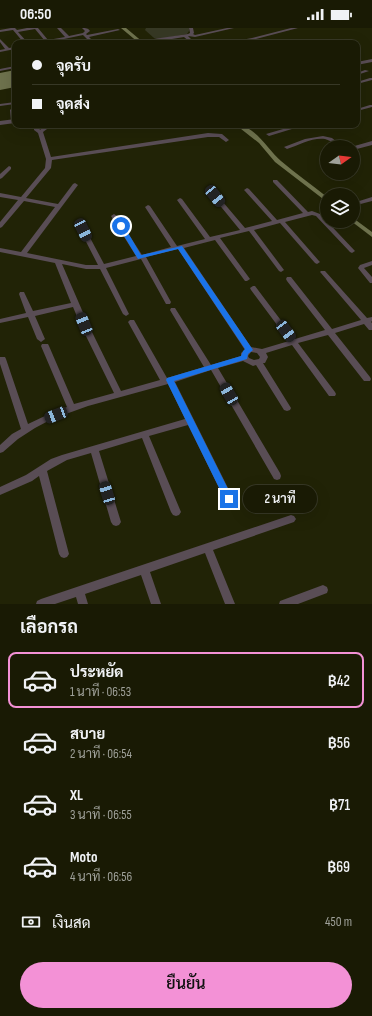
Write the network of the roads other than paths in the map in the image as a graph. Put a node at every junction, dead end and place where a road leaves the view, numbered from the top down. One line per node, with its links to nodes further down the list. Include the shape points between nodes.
1 (35, 28): 7 (street); 15 (street)
2 (59, 28): 12 (street)
3 (84, 28): 10 (street, via 88,31)
4 (191, 28): 11 (street, via 192,33)
5 (232, 28): 11 (street)
6 (296, 28): 20 (street)
7 (15, 29): 9 (street); 14 (street)
8 (118, 30): 10 (street)
9 (0, 31)
10 (85, 35): 12 (street); 17 (street)
11 (187, 36): 18 (street); 19 (street)
12 (68, 37): 16 (street)
13 (0, 40): 22 (street)
14 (24, 40)
15 (46, 40)
16 (52, 40)
17 (89, 40)
18 (154, 40)
19 (190, 40)
20 (246, 40)
21 (12, 48): 22 (street)
22 (8, 49): 23 (street)
23 (0, 51)
24 (372, 60): 25 (street)
25 (360, 63)
26 (12, 68): 27 (street)
27 (0, 70)
28 (367, 71): 29 (street)
29 (360, 73)
30 (372, 79): 31 (street)
31 (360, 82)
32 (12, 103): 33 (street)
33 (0, 105)
34 (372, 106): 35 (street)
35 (360, 109)
36 (12, 121): 37 (street)
37 (0, 123)
38 (37, 128): 41 (street)
39 (44, 128): 41 (street)
40 (292, 128): 42 (street)
41 (40, 132): 48 (street)
42 (269, 134)
43 (226, 140): 48 (street, via 220,136 208,135)
44 (330, 140): 47 (street, via 326,137)
45 (372, 143): 46 (street)
46 (360, 146)
47 (287, 147)
48 (48, 159): 56 (street, via 48,168)
49 (9, 168): 50 (street)
50 (0, 177)
51 (275, 181): 62 (street)
52 (75, 185): 60 (street)
53 (247, 190): 64 (street)
54 (0, 195): 56 (street)
55 (215, 196): 66 (street)
56 (23, 199): 60 (street); 65 (street)
57 (372, 199): 59 (street)
58 (180, 200): 69 (street)
59 (360, 203)
60 (60, 206): 73 (street)
61 (148, 207): 70 (street)
62 (307, 214): 64 (street); 72 (street, via 318,215)
63 (114, 216): 74 (street)
64 (278, 221): 66 (street); 76 (street)
65 (0, 226)
66 (247, 229): 68 (street); 79 (street)
67 (83, 230): 78 (street)
68 (216, 237): 69 (street); 81 (street)
69 (208, 239): 70 (street)
70 (177, 248): 74 (street); 101 (street)
71 (0, 250): 73 (street)
72 (352, 251)
73 (22, 255): 75 (street)
74 (141, 257): 78 (street); 86 (street)
75 (57, 261): 78 (street, via 86,267); 87 (street)
76 (317, 262)
77 (372, 263): 83 (street, via 361,268)
78 (101, 267): 89 (street)
79 (281, 270)
80 (323, 272): 91 (street)
81 (247, 279)
82 (289, 279): 97 (street)
83 (372, 281)
84 (252, 288): 99 (street)
85 (22, 294): 90 (street)
86 (168, 302)
87 (75, 304): 90 (street); 94 (street)
88 (173, 310): 106 (street)
89 (126, 314)
90 (32, 315): 92 (street); 98 (street)
91 (369, 320): 95 (street); 97 (street)
92 (0, 321)
93 (132, 322): 108 (street)
94 (84, 324)
95 (372, 328)
96 (88, 332): 110 (street)
97 (329, 332): 99 (street); 107 (street)
98 (41, 339)
99 (294, 342): 102 (street); 109 (street)
100 (46, 346): 112 (street)
101 (249, 350): 102 (street); 103 (street)
102 (261, 352): 105 (street, via 264,357)
103 (244, 358): 105 (street, via 250,363); 106 (street)
104 (2, 359): 114 (street)
105 (259, 363): 111 (street)
106 (211, 367): 108 (street); 119 (street)
107 (367, 379)
108 (167, 381): 110 (street); 113 (street)
109 (332, 394)
110 (119, 395): 112 (street)
111 (287, 408)
112 (72, 409): 114 (street)
113 (191, 421): 115 (street); 121 (street)
114 (25, 429): 117 (street)
115 (144, 434): 116 (street); 122 (street)
116 (94, 448): 118 (street, via 59,459); 124 (street)
117 (0, 450)
118 (42, 469): 120 (street); 126 (street)
119 (277, 476)
120 (0, 491)
121 (229, 499)
122 (176, 512)
123 (291, 519): 125 (street)
124 (116, 522)
125 (208, 548): 127 (street); 133 (street)
126 (64, 554)
127 (144, 569): 129 (street); 132 (street)
128 (324, 590): 134 (street)
129 (79, 591): 130 (street); 131 (street)
130 (41, 604)
131 (83, 604)
132 (156, 604)
133 (230, 604)
134 (284, 604)

